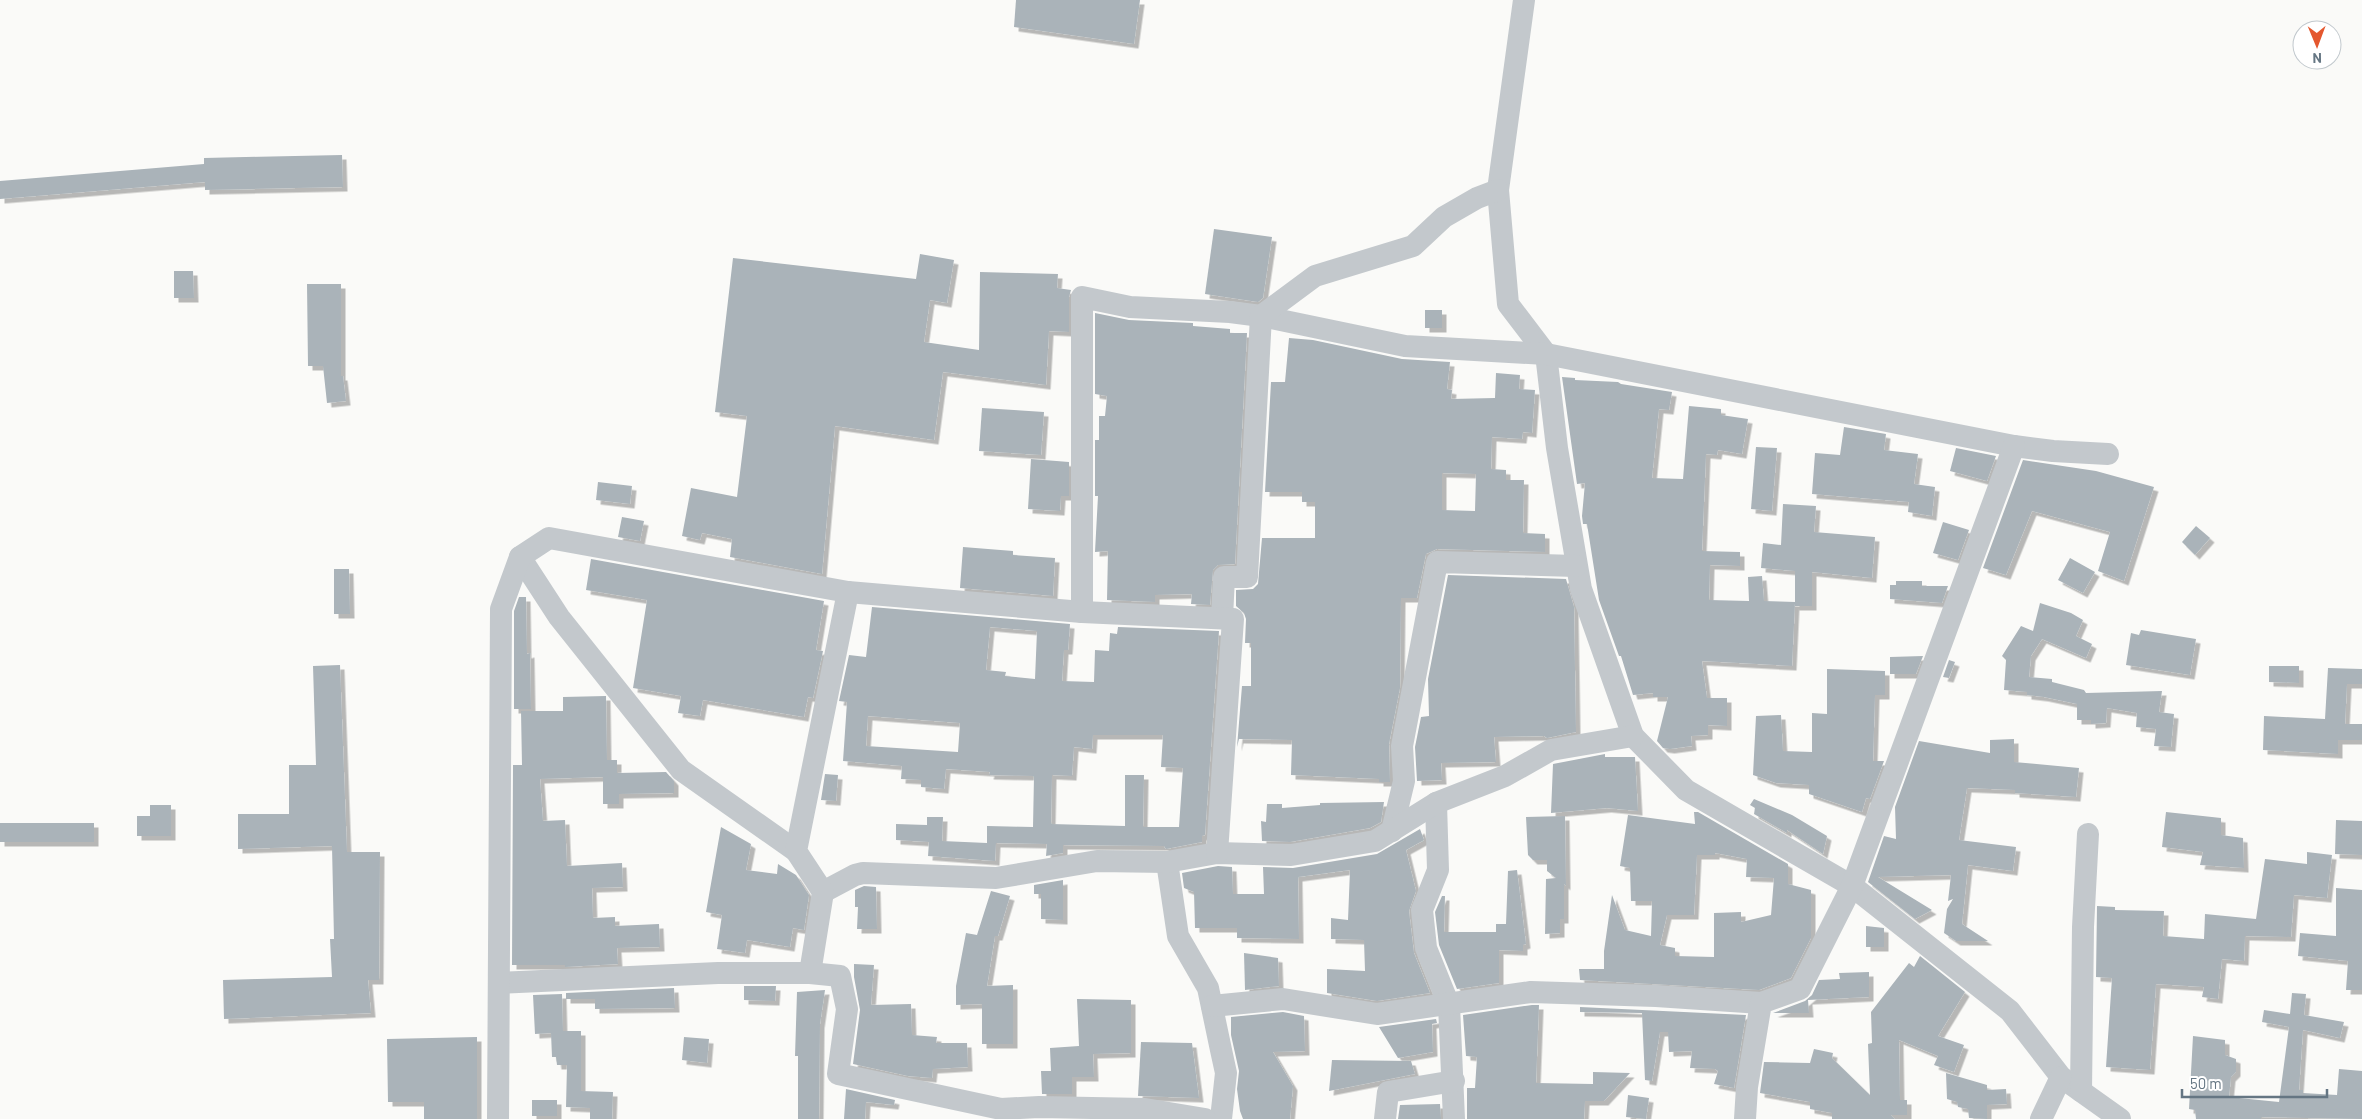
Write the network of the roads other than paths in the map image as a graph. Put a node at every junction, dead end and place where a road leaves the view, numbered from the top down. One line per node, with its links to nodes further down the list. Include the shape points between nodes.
1 (1524, 0): 2 (street)
2 (1498, 190): 3 (street, via 1444,217 1413,246 1315,276); 4 (street, via 1508,304)
3 (1262, 316): 4 (street, via 1405,346); 10 (street, via 1130,307 1082,297); 11 (street, via 1247,577 1224,577)
4 (1546, 354): 5 (street); 8 (street)
5 (2014, 446): 6 (street); 19 (street)
6 (2108, 454)
7 (520, 557): 9 (street, via 549,538); 16 (street, via 559,617 681,770); 22 (street, via 501,609)
8 (1576, 566): 12 (street); 14 (street, via 1437,562 1402,746 1404,781)
9 (848, 592): 10 (street); 16 (street)
10 (1082, 612): 11 (street)
11 (1222, 618): 17 (street, via 1233,619)
12 (1633, 736): 13 (street, via 1550,750 1505,776); 19 (street, via 1686,790)
13 (1436, 803): 14 (street); 24 (street, via 1438,870 1422,910 1426,948)
14 (1392, 831): 17 (street, via 1375,841 1291,855)
15 (2088, 834): 28 (street)
16 (796, 851): 20 (street)
17 (1217, 854): 18 (street)
18 (1166, 862): 20 (street, via 1097,861 996,878 862,874); 25 (street, via 1178,936 1208,988)
19 (1852, 886): 23 (street, via 1800,990); 26 (street, via 2010,1011)
20 (823, 892): 21 (street)
21 (810, 973): 22 (street, via 718,973); 29 (street, via 840,976 847,1009 838,1074)
22 (499, 983): 30 (street)
23 (1762, 1003): 24 (street, via 1531,992); 35 (street, via 1747,1087)
24 (1449, 1005): 25 (street, via 1377,1014 1283,998); 27 (street)
25 (1212, 1006): 32 (street, via 1226,1073)
26 (2061, 1077): 28 (street); 36 (street)
27 (1454, 1081): 33 (street, via 1388,1092); 34 (street)
28 (2081, 1091): 37 (street)
29 (1002, 1114): 31 (street, via 1039,1107 1145,1109)
30 (498, 1119)
31 (1205, 1119)
32 (1221, 1119)
33 (1385, 1119)
34 (1454, 1119)
35 (1745, 1119)
36 (2041, 1119)
37 (2120, 1119)

